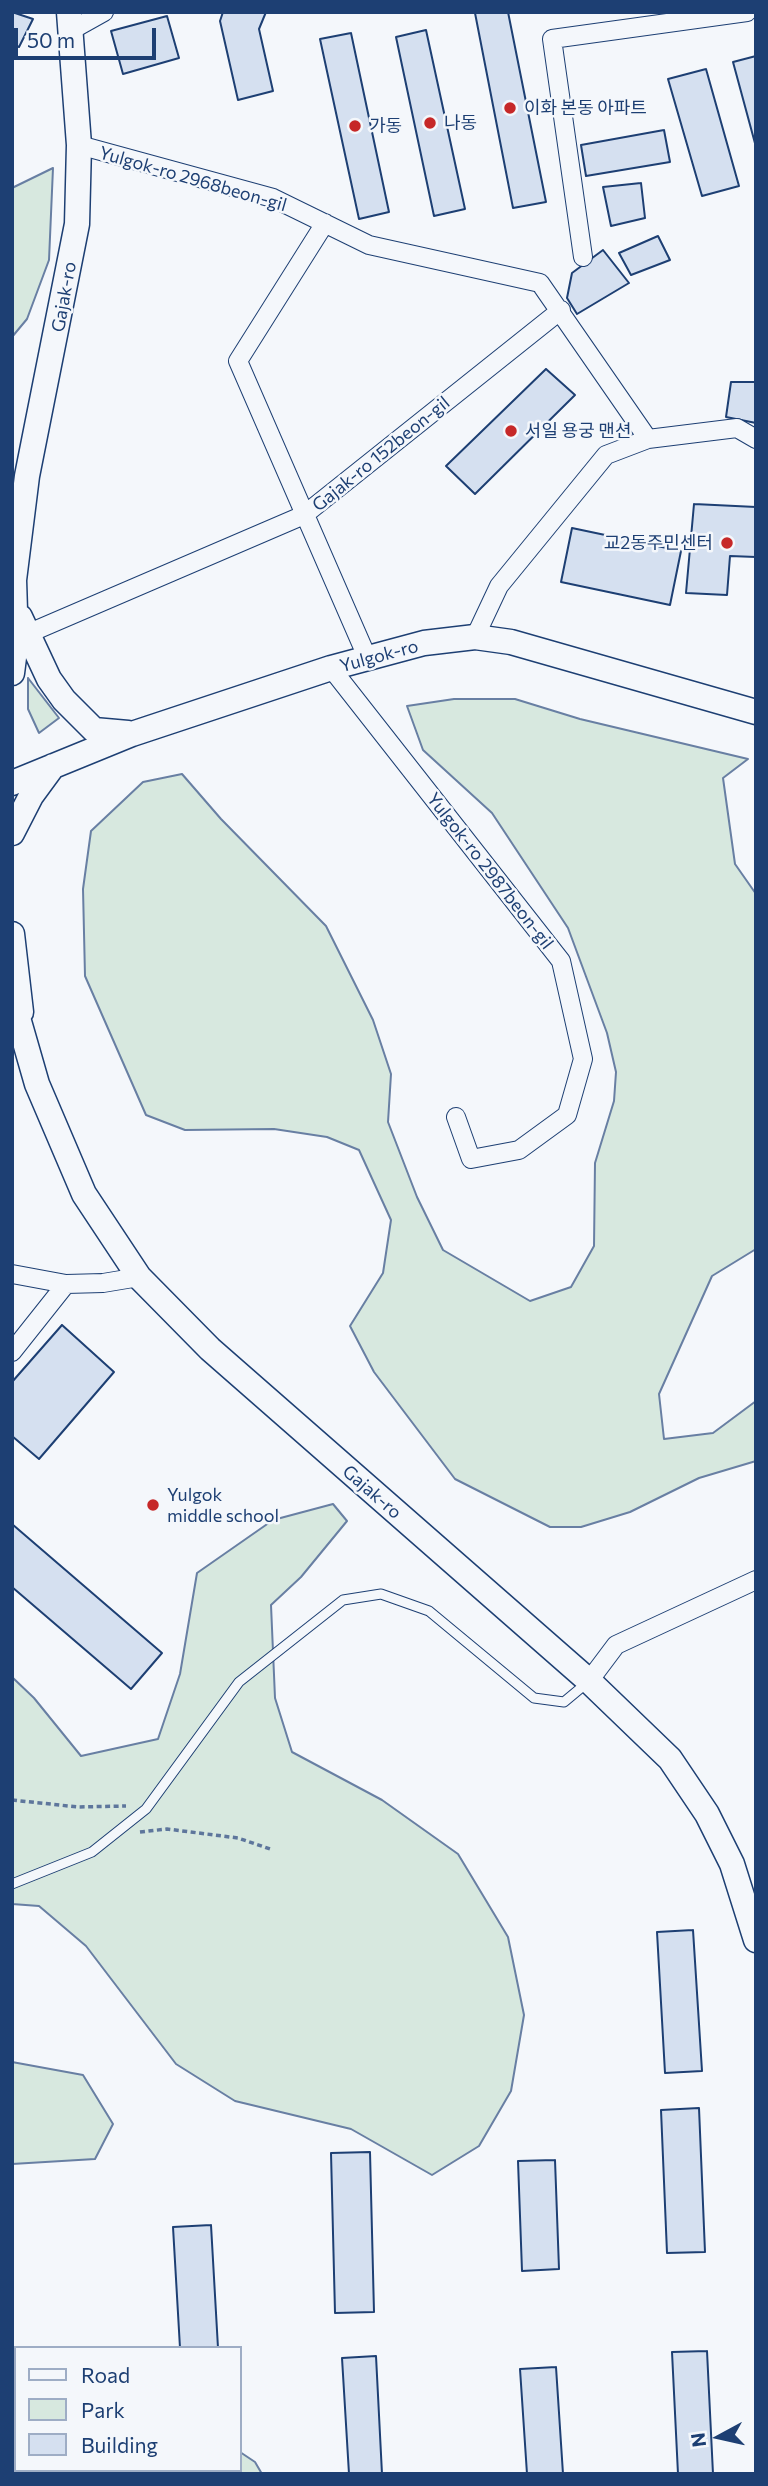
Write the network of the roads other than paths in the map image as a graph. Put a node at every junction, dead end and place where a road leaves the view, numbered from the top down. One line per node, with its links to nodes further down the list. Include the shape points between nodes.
1 (104, 12): 3 (street)
2 (747, 12): 6 (street, via 552,39)
3 (70, 22): 4 (street, Gajak-ro)
4 (79, 145): 5 (street, Yulgok-ro 2968beon-gil, via 273,198); 11 (street, Gajak-ro, via 77,224 27,476)
5 (325, 223): 7 (street, Yulgok-ro 2968beon-gil, via 369,245 540,283); 10 (street, via 238,360)
6 (583, 257)
7 (561, 310): 8 (street, Yulgok-ro 2968beon-gil); 10 (street, Gajak-ro 152beon-gil)
8 (648, 439): 9 (street, via 737,428); 13 (street, via 606,455 499,586)
9 (756, 439)
10 (304, 516): 12 (street, Gajak-ro 152beon-gil); 14 (street)
11 (14, 590): 12 (street); 16 (street, Gajak-ro)
12 (27, 634): 18 (street, via 49,679 79,716 94,730)
13 (475, 637): 14 (street, Yulgok-ro); 17 (street, Yulgok-ro, via 511,642)
14 (367, 657): 15 (street, Yulgok-ro)
15 (331, 668): 18 (street, Yulgok-ro); 24 (street, Yulgok-ro 2987beon-gil, via 561,961 583,1059 567,1115 519,1150 471,1159)
16 (12, 673)
17 (756, 712)
18 (132, 734): 19 (street, Yulgok-ro)
19 (53, 766): 20 (street, Yulgok-ro); 21 (street)
20 (12, 783)
21 (12, 833)
22 (12, 934): 23 (street, Gajak-ro, via 21,990)
23 (17, 1008): 26 (street, Gajak-ro, via 37,1084 84,1194)
24 (456, 1118)
25 (12, 1274): 27 (street)
26 (139, 1277): 27 (street); 30 (street, Gajak-ro, via 209,1349)
27 (66, 1284): 28 (street)
28 (12, 1352)
29 (756, 1580): 30 (street, via 616,1645)
30 (589, 1681): 31 (lane, via 564,1702 534,1698 429,1612 381,1594 343,1600 239,1682 141,1814 92,1852); 32 (street, Gajak-ro, via 670,1759 707,1814 732,1864)
31 (12, 1884)
32 (755, 1932): 33 (street, Gajak-ro)
33 (756, 1940)

